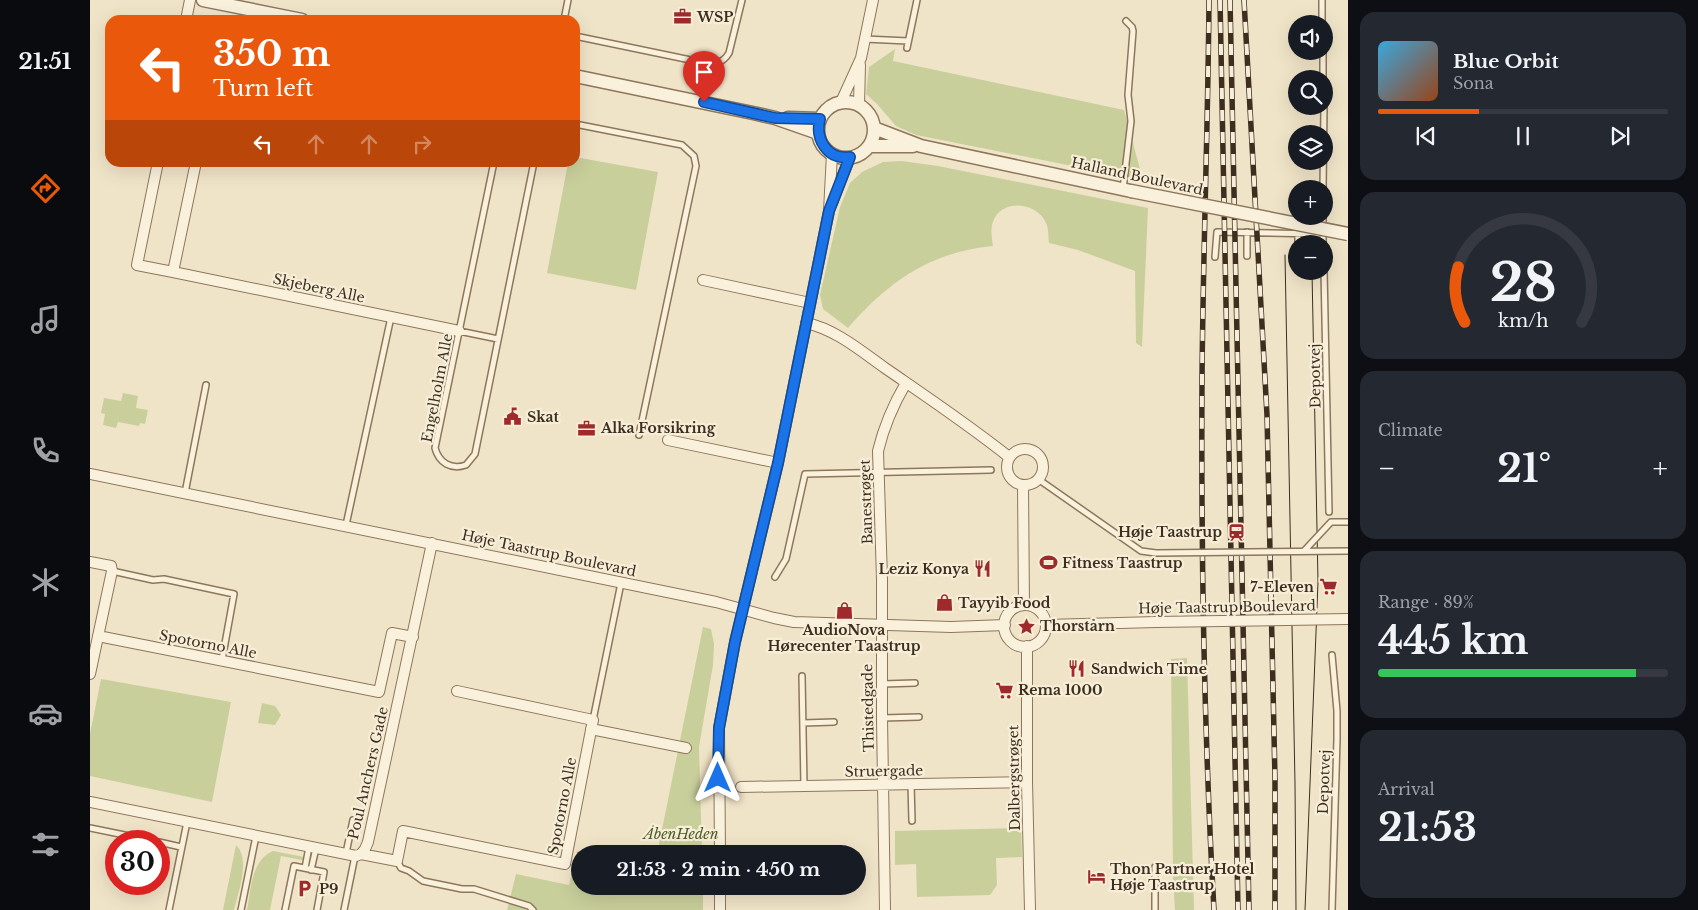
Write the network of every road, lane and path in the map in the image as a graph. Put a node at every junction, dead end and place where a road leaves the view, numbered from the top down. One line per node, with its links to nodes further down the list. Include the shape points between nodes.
1 (190, 0): 8 (street)
2 (203, 0): 9 (street)
3 (568, 0): 10 (lane)
4 (742, 0): 13 (lane, via 729,53 716,64)
5 (873, 0): 14 (street)
6 (917, 0): 15 (lane)
7 (1322, 0): 11 (lane)
8 (187, 15)
9 (277, 15)
10 (565, 15)
11 (1322, 15)
12 (1126, 21): 36 (lane, via 1133,31 1128,95 1131,121)
13 (580, 37)
14 (865, 39): 15 (lane); 17 (street)
15 (908, 41): 16 (lane)
16 (906, 48)
17 (861, 58): 19 (street); 20 (street)
18 (580, 77): 22 (street)
19 (841, 102): 20 (street); 23 (street, via 825,110)
20 (859, 104): 25 (street, via 870,115)
21 (1324, 115): 35 (lane)
22 (775, 118): 23 (street); 26 (street)
23 (820, 119): 26 (street)
24 (580, 125): 55 (lane, via 682,145 694,156 696,166)
25 (874, 128): 27 (street); 28 (street, Halland Boulevard)
26 (818, 133): 29 (street, via 821,143)
27 (869, 146): 28 (street, Halland Boulevard); 30 (street)
28 (920, 146): 36 (street, Halland Boulevard)
29 (832, 154): 30 (street); 37 (street)
30 (850, 157): 37 (street)
31 (157, 167): 45 (street, Skjeberg Alle, via 137,265)
32 (195, 167): 45 (street)
33 (493, 167): 51 (lane, Engelholm Alle)
34 (533, 167): 52 (lane, Engelholm Alle)
35 (1323, 180)
36 (1127, 190): 42 (street, Halland Boulevard, bridge)
37 (829, 211): 48 (street)
38 (1322, 225): 41 (lane)
39 (1247, 232): 40 (lane); 43 (lane); 44 (lane, via 1216,232)
40 (1298, 233): 41 (lane)
41 (1323, 234)
42 (1348, 234)
43 (1247, 256)
44 (1215, 257)
45 (174, 272): 49 (street, Skjeberg Alle)
46 (703, 280): 48 (street)
47 (1324, 280): 65 (lane, Depotvej)
48 (810, 303): 50 (street)
49 (391, 317): 51 (street, Skjeberg Alle); 67 (lane)
50 (806, 323): 53 (street, via 821,327 853,346); 58 (street)
51 (459, 331): 52 (lane); 52 (lane, Engelholm Alle, via 435,448 442,462 453,467 466,465 475,454)
52 (498, 339)
53 (906, 383): 57 (street); 60 (street, Banestrøget, via 883,430 878,451)
54 (206, 385): 64 (lane)
55 (639, 435)
56 (668, 440): 58 (street)
57 (1009, 457): 62 (street, via 1022,449 1036,452 1042,464); 63 (street, via 1006,467 1010,477)
58 (778, 463): 76 (street)
59 (991, 470): 60 (lane)
60 (878, 473): 73 (lane, via 804,474 786,559); 80 (street, Banestrøget)
61 (90, 474): 64 (street, Høje Taastrup Boulevard)
62 (1038, 479): 63 (street); 69 (lane, bridge, via 1141,551)
63 (1023, 485): 75 (street)
64 (185, 493): 67 (street, Høje Taastrup Boulevard)
65 (1330, 512)
66 (1348, 522): 69 (lane, bridge, via 1331,522)
67 (346, 525): 68 (street, Høje Taastrup Boulevard)
68 (432, 543): 74 (street, Høje Taastrup Boulevard); 82 (street, Poul Anchers Gade)
69 (1304, 551): 70 (lane, bridge)
70 (1348, 551)
71 (90, 562): 72 (street, via 111,566)
72 (112, 571): 81 (street); 85 (lane, via 154,580 164,578 234,594)
73 (775, 577)
74 (621, 583): 76 (street, Høje Taastrup Boulevard); 95 (lane)
75 (1024, 605): 78 (street, via 1010,611); 79 (street, via 1041,612)
76 (743, 609): 80 (street, Høje Taastrup Boulevard, via 794,622); 110 (street, via 719,728)
77 (1348, 619): 79 (street, Høje Taastrup Boulevard, bridge)
78 (1004, 625): 80 (street, Høje Taastrup Boulevard); 83 (street, via 1005,632 1014,643)
79 (1046, 625): 83 (street, via 1039,641)
80 (882, 626): 89 (street, Thistedgade)
81 (98, 636): 85 (street, Spotorno Alle); 86 (street)
82 (413, 636): 85 (street, Spotorno Alle, via 392,633 379,692); 113 (street, Poul Anchers Gade, via 368,842 366,849)
83 (1027, 646): 97 (street, Dalbergstrøget)
84 (1332, 655): 129 (lane, Depotvej, via 1337,739)
85 (222, 660)
86 (90, 674)
87 (802, 676): 94 (lane)
88 (916, 683): 89 (lane)
89 (882, 684): 92 (street, Thistedgade)
90 (457, 691): 95 (street)
91 (919, 717): 92 (lane)
92 (882, 718): 99 (street, Thistedgade)
93 (834, 722): 94 (lane)
94 (803, 723): 100 (lane)
95 (592, 725): 96 (street); 114 (street, Spotorno Alle, via 565,864 403,831)
96 (686, 748)
97 (1027, 782): 98 (street, Struergade); 127 (street, Dalbergstrøget)
98 (911, 784): 99 (street, Struergade); 105 (lane)
99 (883, 785): 100 (street, Struergade); 126 (street, Thistedgade)
100 (804, 786): 101 (street, Struergade)
101 (741, 787)
102 (90, 802): 104 (street, Poul Anchers Gade)
103 (353, 820): 113 (lane)
104 (187, 821): 108 (street, Poul Anchers Gade); 111 (lane)
105 (912, 821)
106 (90, 828): 107 (lane)
107 (105, 831)
108 (256, 836): 112 (street, Poul Anchers Gade); 120 (lane)
109 (170, 844): 111 (lane)
110 (720, 845)
111 (181, 847): 119 (lane)
112 (313, 847): 113 (street, Poul Anchers Gade); 116 (lane); 117 (lane)
113 (354, 855): 114 (street); 123 (lane)
114 (397, 861): 124 (lane, via 401,868 423,881 474,889)
115 (1155, 867): 128 (lane)
116 (305, 868): 117 (lane); 121 (lane, via 294,866)
117 (312, 870): 122 (lane, via 324,872)
118 (720, 895): 125 (street)
119 (169, 910)
120 (241, 910)
121 (285, 910)
122 (317, 910)
123 (344, 910)
124 (533, 910)
125 (720, 910)
126 (885, 910)
127 (1030, 910)
128 (1155, 910)
129 (1332, 910)

